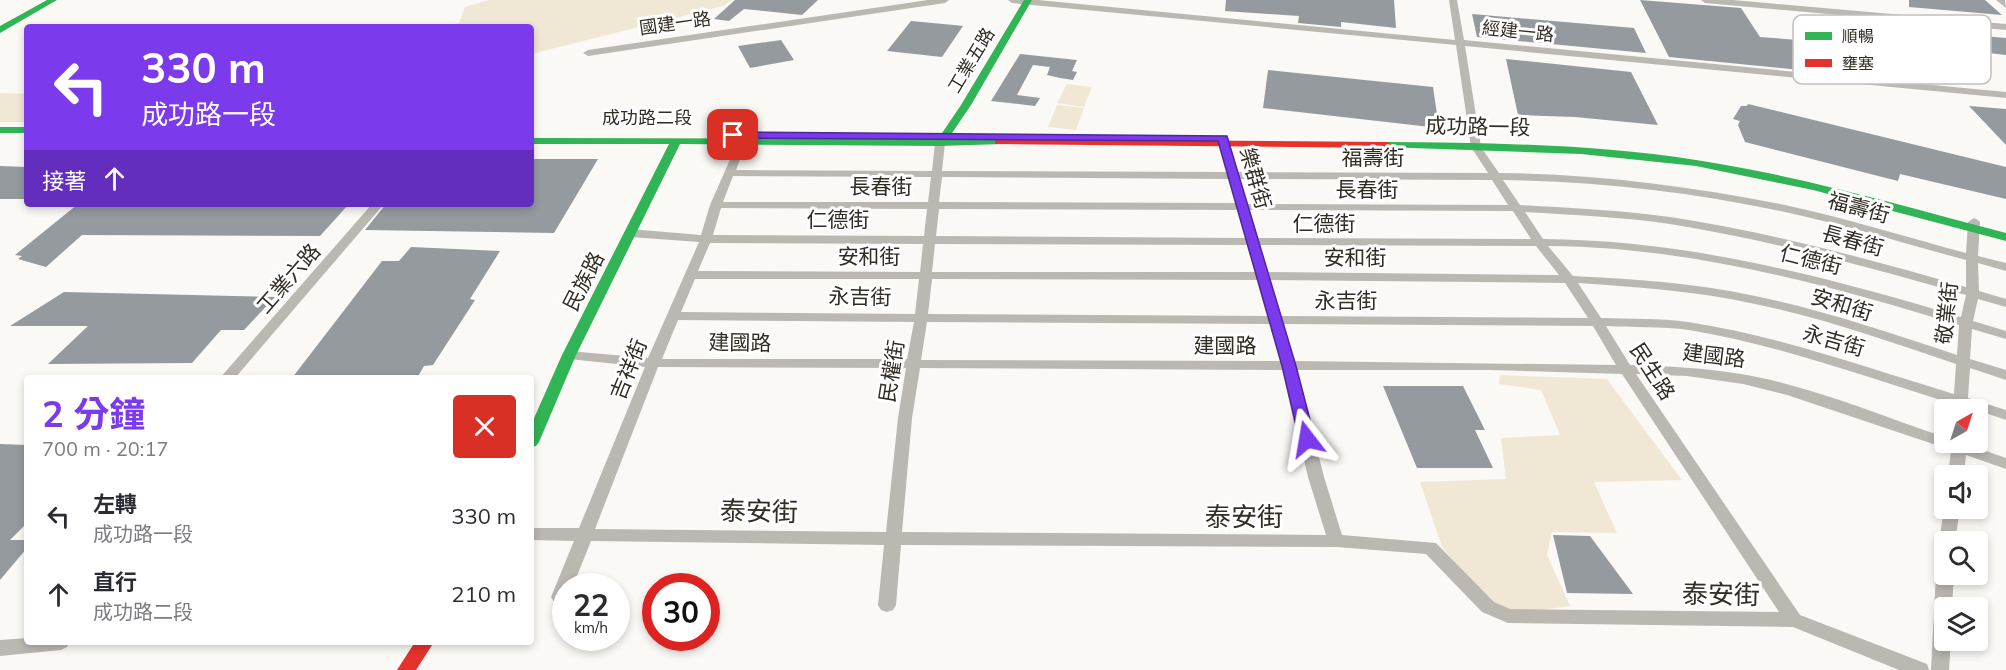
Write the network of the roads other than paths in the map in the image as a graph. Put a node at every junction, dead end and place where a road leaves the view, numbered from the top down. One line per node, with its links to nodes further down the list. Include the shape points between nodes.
1 (41, 0): 11 (street)
2 (53, 0): 14 (street)
3 (945, 0): 16 (street, 國建一路)
4 (1012, 0): 8 (street)
5 (1453, 0): 15 (street)
6 (1705, 0): 10 (street)
7 (2000, 0): 9 (street)
8 (1027, 1): 15 (street, 經建一路); 26 (street, 工業五路)
9 (2006, 5)
10 (1872, 15)
11 (0, 23)
12 (1991, 26): 13 (street)
13 (2006, 27)
14 (0, 30)
15 (1460, 42): 17 (street, 經建一路); 29 (street)
16 (588, 53)
17 (1793, 74)
18 (1901, 84): 19 (street, 經建一路)
19 (2006, 94)
20 (0, 130): 21 (street)
21 (24, 130)
22 (534, 135): 25 (street, 成功路二段)
23 (0, 138): 24 (street)
24 (24, 138)
25 (681, 138): 26 (street, 成功路二段); 27 (street, 成功路二段); 42 (street, 民族路)
26 (942, 140): 28 (street, 成功路一段); 32 (street, 民權街)
27 (534, 141)
28 (1224, 141): 29 (street, 成功路一段); 33 (street, 樂群街)
29 (1475, 143): 34 (street, 民生路); 40 (street, 成功路一段, via 1591,146 1708,161 1798,178)
30 (736, 157): 31 (street, 吉祥街)
31 (729, 173): 32 (street, 福壽街); 35 (street, 吉祥街)
32 (937, 174): 33 (street, 福壽街); 36 (street, 民權街)
33 (1233, 176): 34 (street, 福壽街); 39 (street, 樂群街)
34 (1497, 177): 38 (street, 民生路); 48 (street, 福壽街, via 1560,177 1721,196)
35 (717, 205): 36 (street, 長春街); 44 (street, 吉祥街)
36 (934, 206): 39 (street, 長春街); 45 (street, 民權街)
37 (375, 207): 68 (street, 工業六路)
38 (1517, 208): 39 (street, 長春街); 47 (street, 民生路); 54 (street, 長春街, via 1637,217 1727,231 1795,245)
39 (1242, 209): 46 (street, 樂群街)
40 (1974, 225): 41 (street, 成功路一段); 43 (street, 成功路一段); 48 (street, 敬業街)
41 (2006, 230)
42 (630, 233): 44 (street, 仁德街); 62 (street, 民族路)
43 (2006, 237)
44 (706, 239): 45 (street, 仁德街); 50 (street, 吉祥街)
45 (930, 239): 46 (street, 仁德街); 51 (street, 民權街)
46 (1253, 242): 47 (street, 仁德街); 52 (street, 樂群街)
47 (1540, 244): 53 (street, 民生路); 60 (street, 仁德街, via 1598,243 1711,256 1841,286)
48 (1971, 257): 49 (street, 福壽街); 54 (street, 敬業街)
49 (2006, 267)
50 (691, 275): 51 (street, 安和街); 56 (street, 吉祥街)
51 (925, 276): 52 (street, 安和街); 57 (street, 民權街)
52 (1261, 276): 53 (street, 安和街); 58 (street, 樂群街)
53 (1568, 279): 59 (street, 民生路); 63 (street, 安和街, via 1646,282 1758,300)
54 (1974, 294): 55 (street, 長春街); 60 (street, 敬業街)
55 (2006, 303)
56 (674, 316): 57 (street, 永吉街); 64 (street, 吉祥街)
57 (921, 318): 58 (street, 永吉街); 65 (street, 民權街)
58 (1275, 320): 59 (street, 永吉街); 66 (street, 樂群街)
59 (1598, 322): 67 (street, 民生路); 70 (street, 永吉街, via 1687,326 1748,339)
60 (1966, 323): 61 (street, 仁德街); 63 (street, 敬業街)
61 (2006, 335)
62 (569, 355): 64 (street, 建國路); 74 (street, 民族路)
63 (1963, 362): 69 (street, 安和街); 71 (street, 敬業街)
64 (652, 363): 65 (street, 建國路); 78 (street, 吉祥街)
65 (913, 365): 66 (street, 建國路); 80 (street, 民權街)
66 (1289, 366): 67 (street, 建國路); 81 (street, 樂群街)
67 (1625, 368): 75 (street, 建國路, via 1743,379); 85 (street, 民生路)
68 (230, 375)
69 (2006, 375)
70 (1944, 399)
71 (1960, 399)
72 (1988, 411): 73 (street, 永吉街)
73 (2006, 415)
74 (534, 435)
75 (1934, 438)
76 (1976, 453): 77 (street, 建國路)
77 (2006, 464)
78 (586, 533): 79 (street, 泰安街); 80 (street, 泰安街); 82 (street, 吉祥街)
79 (534, 534)
80 (893, 539): 81 (street, 泰安街); 84 (street, 民權街)
81 (1336, 541): 85 (street, 泰安街, via 1430,548 1488,608 1508,616)
82 (570, 573)
83 (1944, 585): 91 (street)
84 (887, 606)
85 (1794, 620): 90 (street, 泰安街)
86 (30, 645): 88 (street)
87 (423, 645): 89 (street)
88 (0, 648)
89 (406, 670)
90 (1920, 670)
91 (1940, 670)

